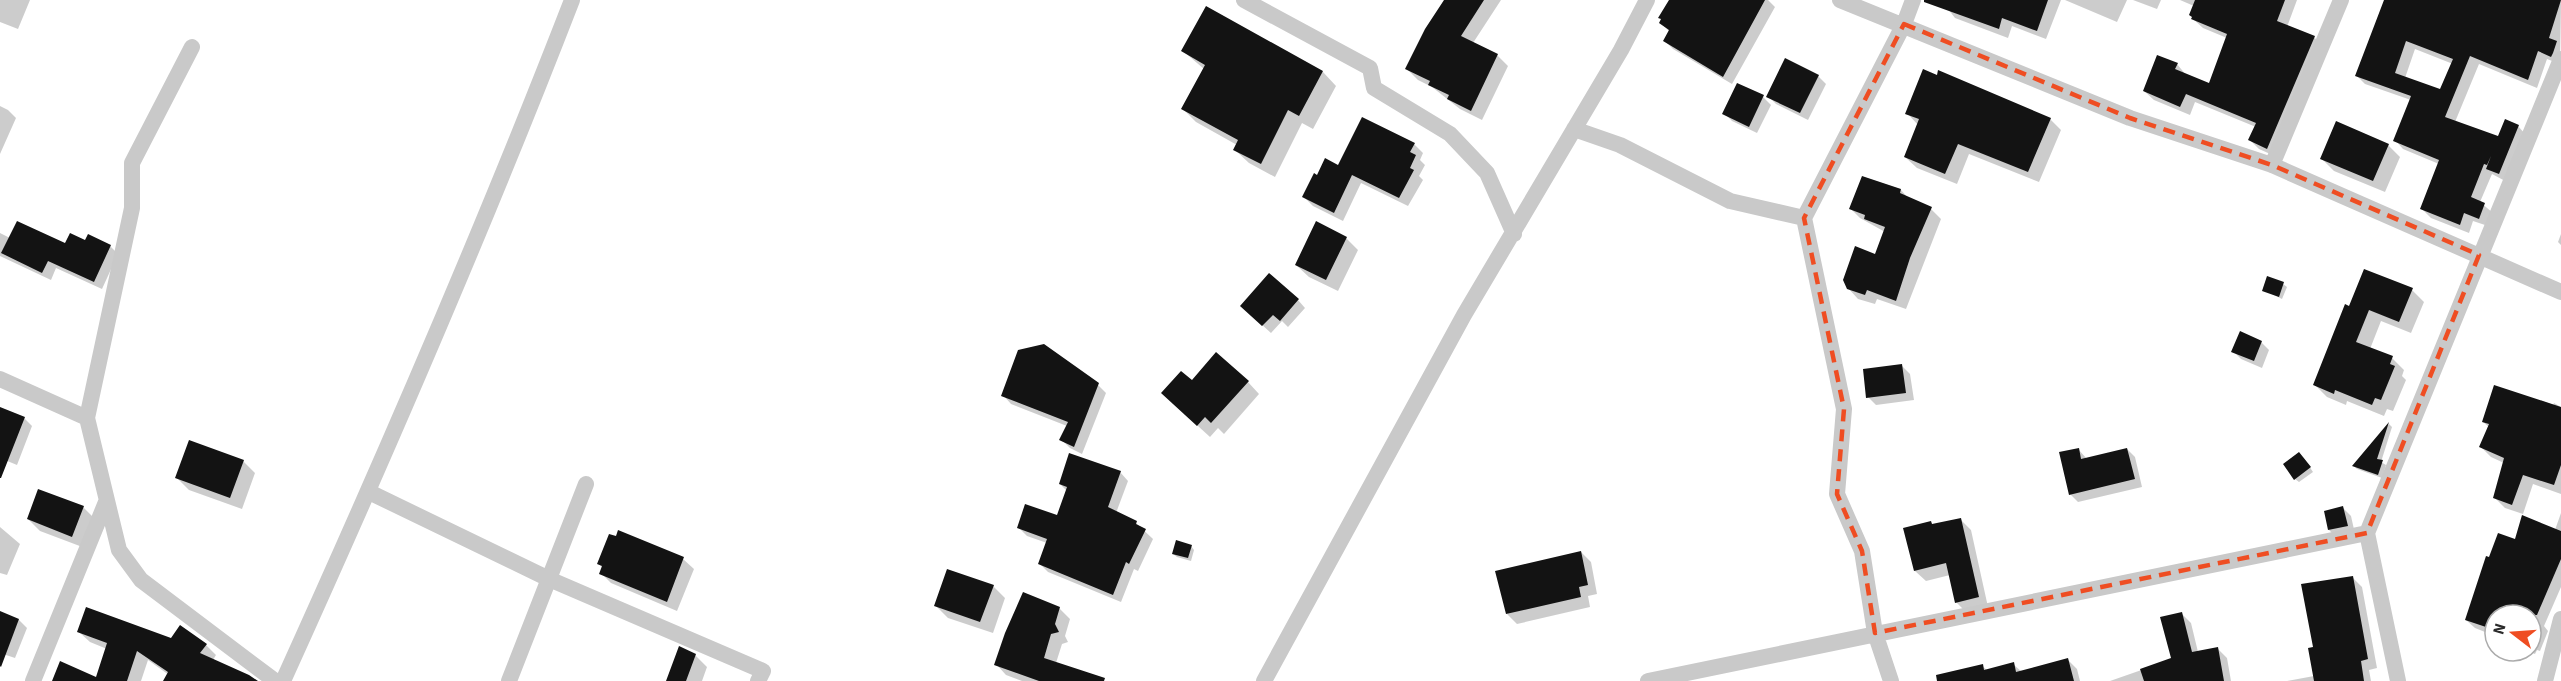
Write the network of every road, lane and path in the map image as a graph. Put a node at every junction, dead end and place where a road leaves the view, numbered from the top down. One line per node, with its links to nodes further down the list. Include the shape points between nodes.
1 (572, 0): 19 (street, via 507,170)
2 (1244, 0): 13 (street, via 1370,68 1374,88 1450,134 1487,173)
3 (1647, 0): 10 (street)
4 (1840, 0): 7 (street)
5 (1913, 0): 7 (street)
6 (2341, 0): 11 (street)
7 (1904, 24): 11 (street, via 2130,118); 12 (street)
8 (192, 47): 17 (street, via 132,163 132,208)
9 (2561, 59): 14 (street)
10 (1574, 129): 12 (street, via 1620,145 1730,201); 13 (street)
11 (2272, 165): 14 (street)
12 (1804, 219): 24 (street, via 1844,409 1837,494 1862,551)
13 (1514, 234): 30 (street, via 1464,315)
14 (2479, 255): 15 (street); 21 (street)
15 (2561, 292)
16 (0, 378): 17 (street)
17 (87, 418): 20 (street)
18 (586, 484): 22 (street)
19 (369, 492): 22 (street); 27 (street)
20 (106, 502): 25 (street); 26 (street, via 119,550 141,580)
21 (2367, 533): 24 (street); 33 (street)
22 (549, 579): 28 (street); 29 (street, via 763,671)
23 (2561, 619): 34 (street)
24 (1875, 633): 31 (street); 32 (street)
25 (33, 681)
26 (275, 681)
27 (283, 681)
28 (508, 681)
29 (758, 681)
30 (1264, 681)
31 (1648, 681)
32 (1890, 681)
33 (2398, 681)
34 (2545, 681)

